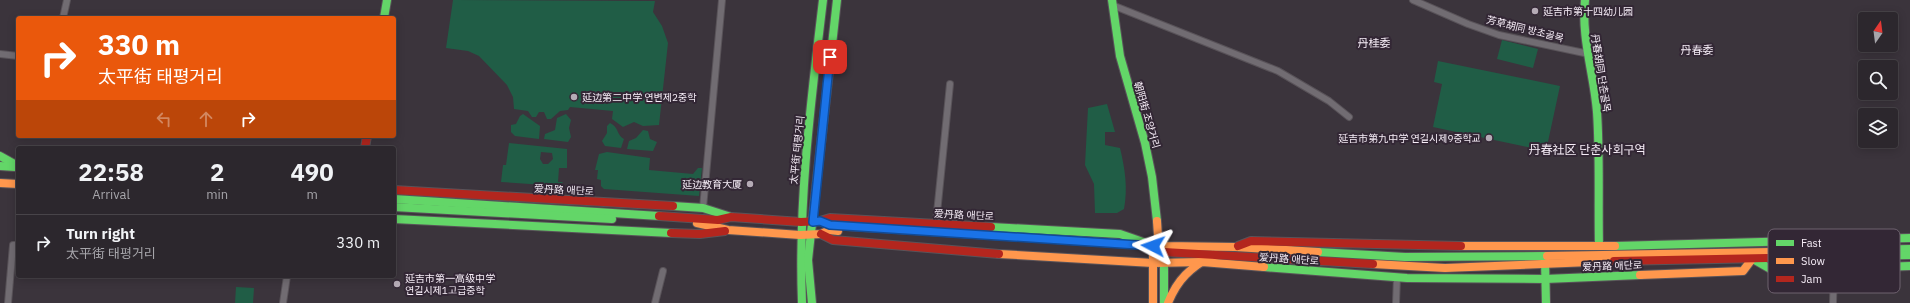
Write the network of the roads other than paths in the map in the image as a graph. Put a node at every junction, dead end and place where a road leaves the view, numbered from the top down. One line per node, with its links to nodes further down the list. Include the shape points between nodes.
1 (67, 0): 9 (street)
2 (387, 0): 10 (main road)
3 (722, 0): 27 (street)
4 (823, 0): 32 (main road, 太平街 태평거리)
5 (837, 0): 31 (main road)
6 (1413, 0): 12 (street, 芳草胡同 방초골목, via 1499,35)
7 (1584, 0): 12 (main road, 丹春胡同 단춘골목, via 1583,20)
8 (1112, 2): 15 (street, via 1278,71 1330,101); 39 (main road, 朝阳街 조양거리, via 1120,56 1151,170)
9 (63, 16)
10 (384, 16)
11 (0, 54): 13 (street)
12 (1589, 54): 45 (main road, 丹春胡同 단춘골목, via 1597,120)
13 (16, 56)
14 (950, 84): 33 (street)
15 (1349, 117)
16 (0, 156): 18 (main road)
17 (0, 166): 19 (main road)
18 (16, 166)
19 (16, 167)
20 (0, 183): 21 (main road)
21 (16, 185)
22 (16, 185): 23 (main road)
23 (0, 188)
24 (396, 190): 27 (main road, 爱丹路 애단로)
25 (396, 199): 28 (main road, 爱丹路 애단로, via 718,220)
26 (396, 207): 34 (main road, 爱丹路 애단로, via 702,224)
27 (703, 208): 28 (main road, 爱丹路 애단로)
28 (731, 216): 30 (main road, 爱丹路 애단로)
29 (396, 218): 34 (main road, 爱丹路 애단로, via 700,234)
30 (773, 220): 32 (main road, 爱丹路 애단로); 35 (main road)
31 (816, 221): 32 (main road, 爱丹路 애단로); 33 (main road, 爱丹路 애단로, via 830,218); 38 (main road); 47 (main road, 爱丹路 애단로, via 830,225)
32 (801, 222): 37 (main road, 太平街 태평거리)
33 (936, 223): 47 (main road, 爱丹路 애단로, via 1120,234)
34 (728, 230): 35 (main road, 爱丹路 애단로)
35 (772, 233): 37 (main road, 爱丹路 애단로)
36 (821, 234): 38 (main road, 爱丹路 애단로); 47 (main road, 爱丹路 애단로, via 829,230); 59 (main road, 爱丹路 애단로, via 840,241 1032,257)
37 (800, 235): 38 (main road, 爱丹路 애단로); 73 (main road, 太平街 태평거리)
38 (812, 235): 74 (main road, via 808,260)
39 (1158, 236): 47 (main road); 48 (main road, 朝阳街 조양거리)
40 (1900, 238): 41 (main road, 爱丹路 애단로)
41 (1910, 238)
42 (1768, 242): 45 (main road, 爱丹路 애단로)
43 (16, 245): 70 (street, via 13,245)
44 (1545, 246): 45 (main road, 爱丹路 애단로); 46 (main road, 爱丹路 애단로, via 1251,241); 55 (main road)
45 (1599, 246)
46 (1235, 247): 48 (main road, 爱丹路 애단로); 55 (main road, 爱丹路 애단로, via 1405,257)
47 (1153, 249): 48 (main road, 爱丹路 애단로); 59 (main road)
48 (1164, 249): 52 (main road, 爱丹路 애단로); 60 (main road, 朝阳街 조양거리)
49 (1900, 249): 50 (main road, 爱丹路 애단로)
50 (1910, 249)
51 (1768, 252): 55 (main road, 爱丹路 애단로)
52 (1212, 255): 58 (main road); 61 (main road, 爱丹路 애단로, via 1445,268)
53 (1900, 255): 54 (main road, 爱丹路 애단로)
54 (1910, 255)
55 (1545, 256): 61 (main road)
56 (1752, 259): 57 (main road, 爱丹路 애단로); 61 (main road, 爱丹路 애단로); 64 (main road, 爱丹路 애단로); 68 (main road, 爱丹路 애단로, via 1743,271)
57 (1768, 259)
58 (1202, 262): 60 (main road, 爱丹路 애단로); 66 (main road, 爱丹路 애단로); 77 (main road, via 1190,269 1178,282)
59 (1153, 263): 60 (main road, 爱丹路 애단로); 75 (main road)
60 (1165, 263): 76 (main road, 朝阳街 조양거리)
61 (1545, 265): 68 (main road)
62 (1900, 266): 63 (main road, 爱丹路 애단로)
63 (1910, 266)
64 (1768, 268)
65 (663, 271): 72 (street)
66 (1397, 277): 68 (main road, 爱丹路 애단로); 78 (street)
67 (287, 278): 71 (street)
68 (1545, 279): 79 (main road)
69 (1833, 293): 80 (street)
70 (8, 303)
71 (283, 303)
72 (655, 303)
73 (802, 303)
74 (812, 303)
75 (1153, 303)
76 (1164, 303)
77 (1168, 303)
78 (1396, 303)
79 (1546, 303)
80 (1833, 303)

